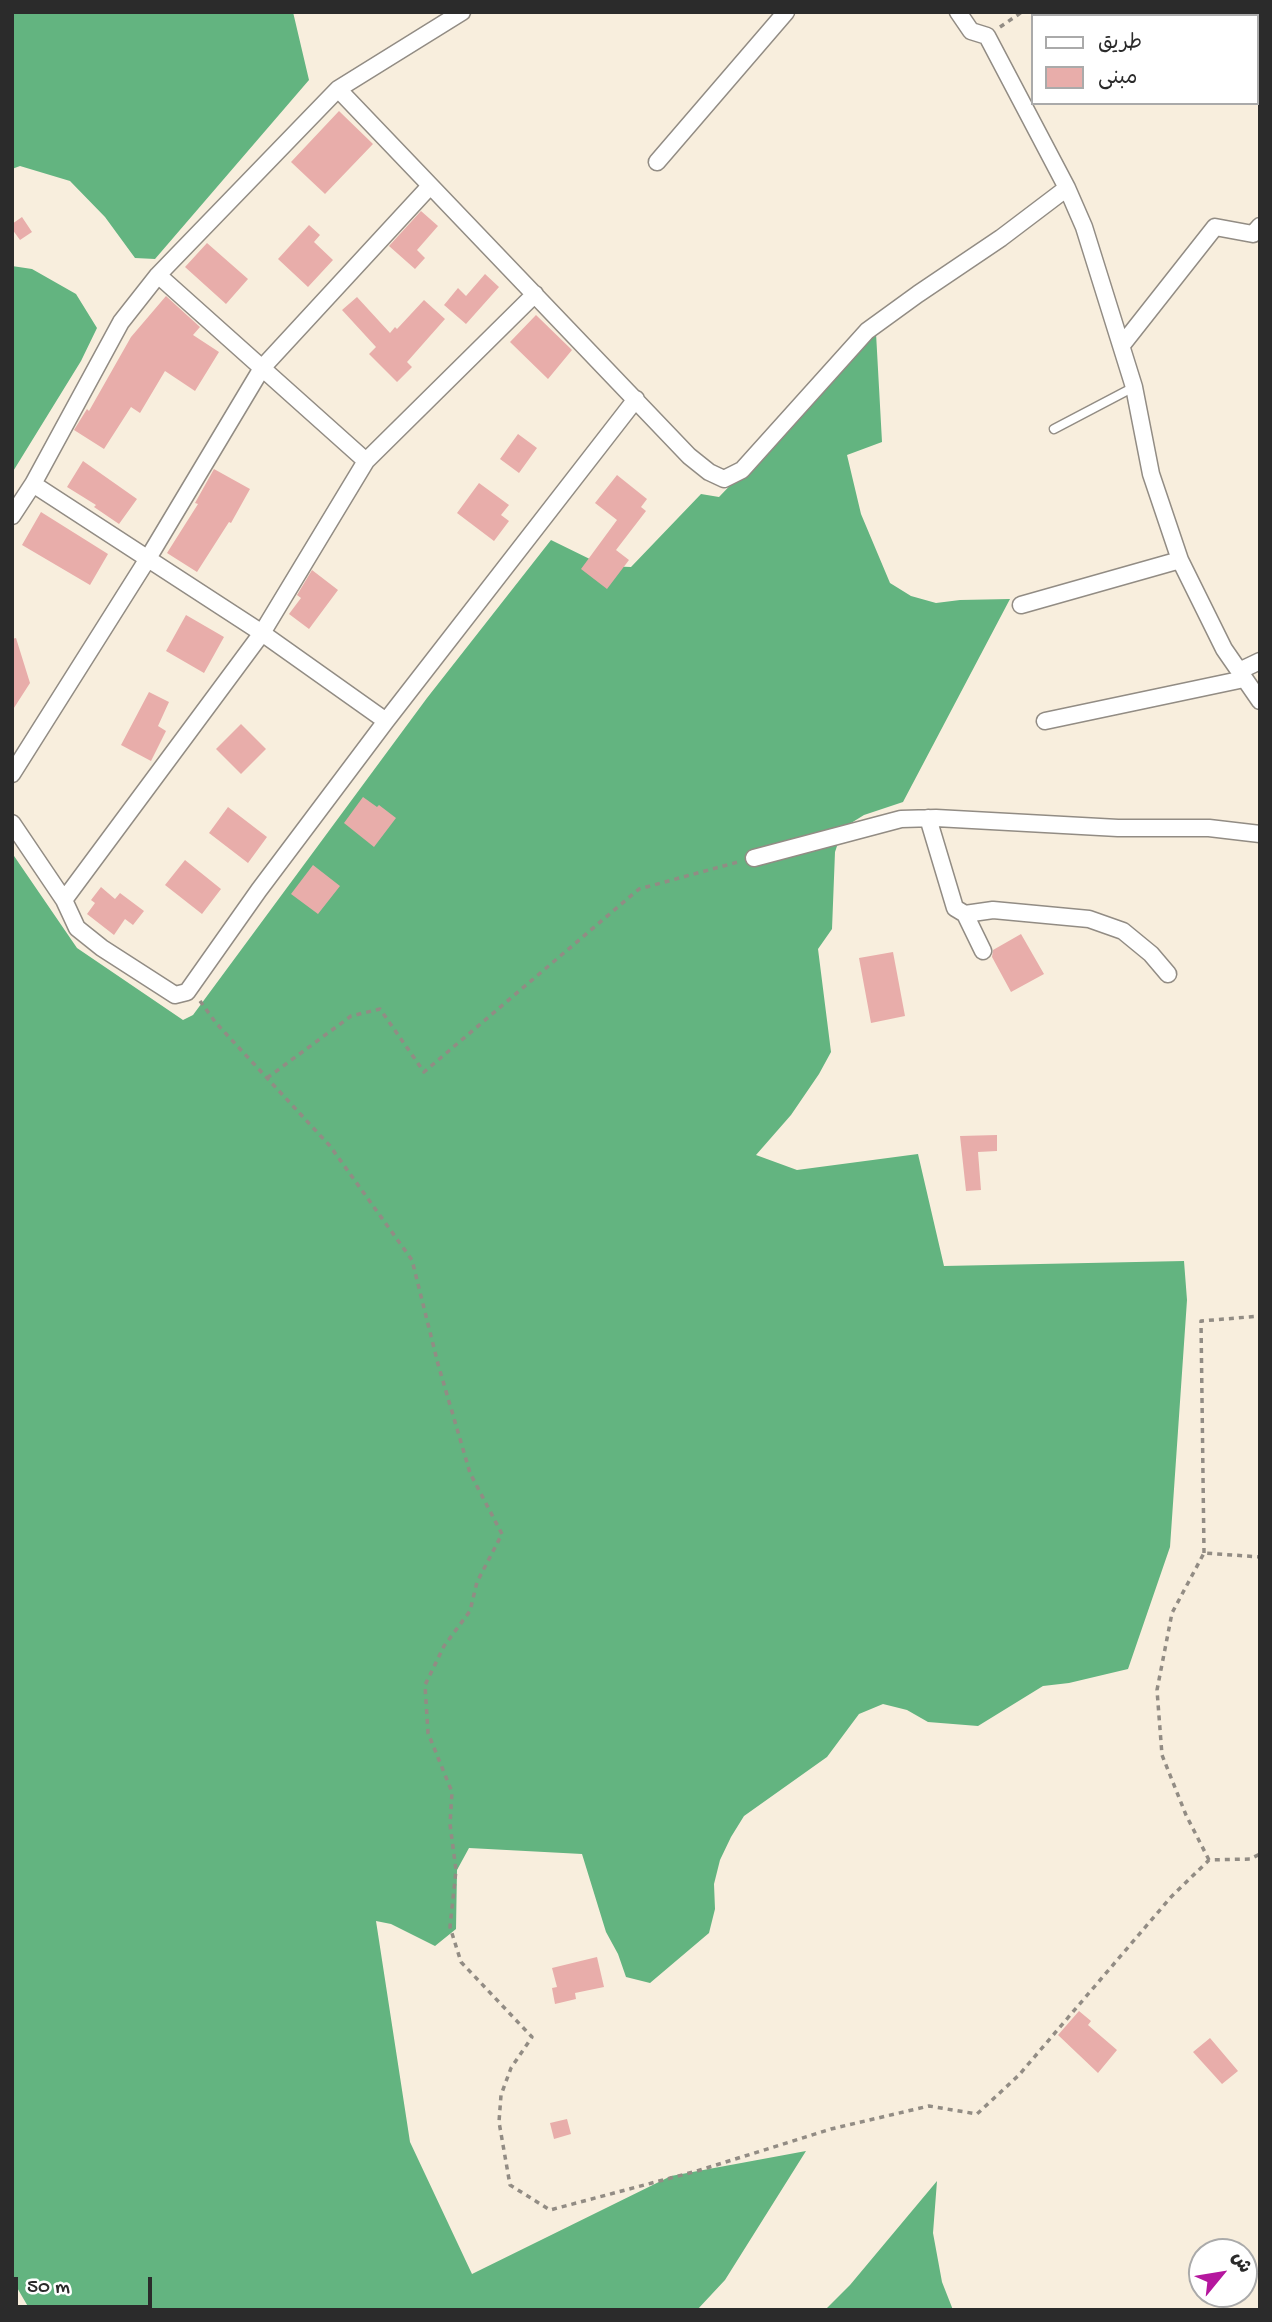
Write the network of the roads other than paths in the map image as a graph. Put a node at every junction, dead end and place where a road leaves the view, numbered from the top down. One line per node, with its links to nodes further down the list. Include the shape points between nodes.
1 (463, 12): 4 (street)
2 (786, 12): 5 (street)
3 (958, 12): 7 (street, via 971,31 986,36)
4 (338, 89): 6 (street); 9 (street)
5 (657, 162)
6 (430, 186): 10 (street); 12 (street)
7 (1067, 188): 11 (street, via 1096,258); 14 (street, via 867,331 732,476 724,479 709,472)
8 (1260, 226): 11 (street, via 1253,234 1215,227)
9 (158, 275): 12 (street); 17 (street, via 121,322)
10 (535, 294): 14 (street); 16 (street)
11 (1122, 345): 13 (street)
12 (262, 368): 16 (street); 19 (street)
13 (1134, 387): 15 (lane); 20 (street, via 1152,474)
14 (636, 400): 27 (street)
15 (1054, 429)
16 (366, 461): 22 (street)
17 (33, 484): 18 (street); 19 (street)
18 (12, 516)
19 (147, 560): 22 (street); 28 (street)
20 (1180, 560): 21 (street); 24 (street, via 1208,620)
21 (1021, 605)
22 (262, 633): 27 (street); 33 (street)
23 (1260, 661): 24 (street)
24 (1242, 675): 25 (street); 26 (street)
25 (1260, 701)
26 (1045, 721)
27 (386, 722): 33 (street, via 187,992 175,995 102,948 77,928)
28 (12, 774)
29 (928, 818): 31 (street, via 1209,828); 32 (street, via 901,819); 34 (street, via 954,908)
30 (12, 823): 33 (street)
31 (1260, 834)
32 (754, 858)
33 (64, 900)
34 (965, 914): 35 (street); 36 (street, via 993,910 1089,919 1123,931)
35 (983, 951)
36 (1168, 974)

